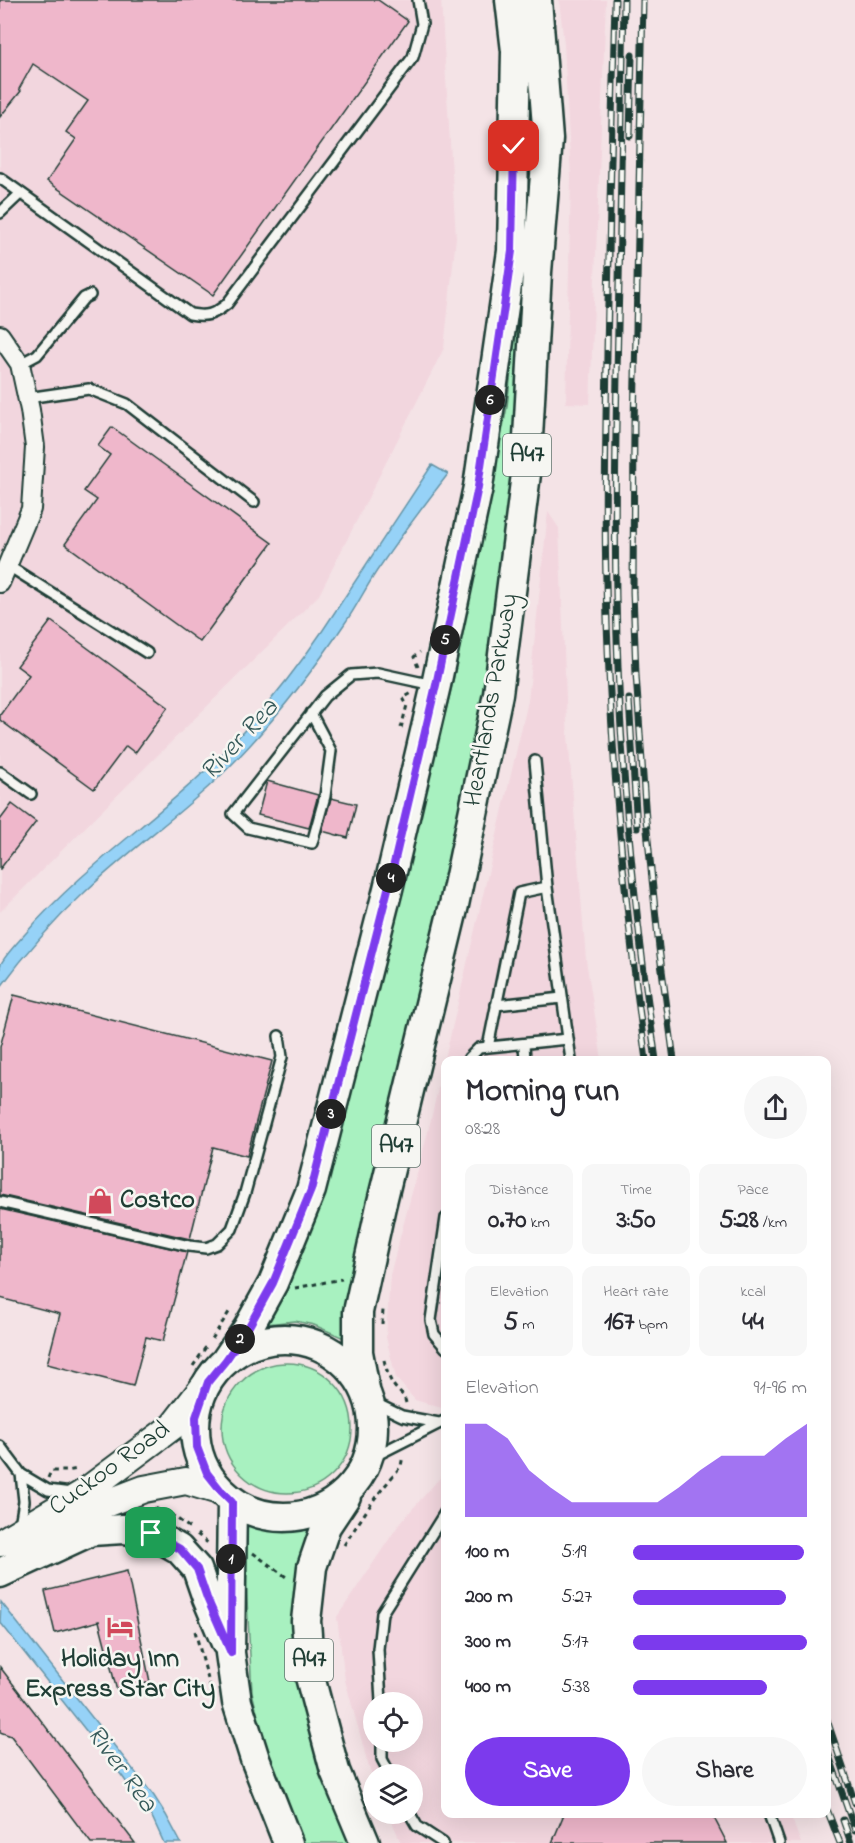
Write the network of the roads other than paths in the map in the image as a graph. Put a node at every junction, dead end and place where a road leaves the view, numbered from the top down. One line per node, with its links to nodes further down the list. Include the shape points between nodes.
1 (418, 0): 5 (lane, via 422,24 413,57 227,304 216,312 204,316 190,314)
2 (510, 0): 15 (main road, A47, via 516,51 512,251 478,487)
3 (537, 0): 34 (main road, Heartlands Parkway / A47, via 548,139 526,474 498,694 454,905 358,1312 358,1352)
4 (0, 178): 5 (lane)
5 (21, 193): 6 (lane)
6 (0, 213)
7 (90, 295): 9 (lane, via 37,355)
8 (0, 335): 9 (street)
9 (20, 364): 10 (street)
10 (27, 398): 11 (lane, via 89,388 128,404); 12 (street, via 35,447 31,509)
11 (254, 502)
12 (8, 565): 13 (street); 14 (lane)
13 (0, 583)
14 (147, 652)
15 (430, 684): 16 (lane, via 378,673 351,675); 33 (main road, A47, via 388,889 311,1190 273,1283 248,1328)
16 (311, 713): 16 (lane, via 232,814 248,828 312,843 325,796 331,752)
17 (535, 762): 20 (lane)
18 (0, 772): 19 (lane)
19 (31, 794)
20 (547, 887): 21 (lane); 22 (lane, via 519,893)
21 (562, 998): 22 (lane); 24 (lane)
22 (496, 1005): 26 (lane)
23 (279, 1036): 30 (lane, via 282,1057 245,1193 232,1230 217,1244 206,1248 189,1246)
24 (568, 1039): 25 (lane); 29 (lane)
25 (524, 1044): 26 (lane); 28 (lane)
26 (488, 1047): 27 (lane, via 479,1048)
27 (471, 1056)
28 (525, 1056)
29 (570, 1056)
30 (0, 1202)
31 (441, 1252): 32 (lane, via 431,1320 434,1334)
32 (441, 1342)
33 (207, 1372): 34 (main road, via 244,1348 267,1340 303,1340 329,1350 350,1366); 40 (main road, Cuckoo Road, via 173,1426); 41 (main road, via 196,1417 197,1447 207,1473)
34 (367, 1395): 35 (lane, via 402,1416); 38 (main road, via 374,1426 370,1454)
35 (441, 1421)
36 (441, 1422): 38 (lane)
37 (0, 1446): 39 (lane)
38 (362, 1470): 41 (main road, via 335,1502 309,1514 278,1517); 50 (main road, A47, via 326,1526 312,1567 306,1621 310,1677 332,1761)
39 (21, 1474): 40 (lane, via 48,1490); 43 (lane, via 24,1501)
40 (82, 1494): 43 (main road, Cuckoo Road)
41 (227, 1497): 44 (main road, Cuckoo Road, via 186,1481 144,1489 57,1529); 45 (main road)
42 (441, 1520): 46 (lane, via 382,1613 378,1649)
43 (10, 1537)
44 (0, 1571): 45 (main road, via 91,1531 123,1529 151,1533 180,1549 197,1569)
45 (231, 1653): 49 (main road, via 237,1702)
46 (380, 1692)
47 (771, 1818): 52 (lane)
48 (416, 1824): 51 (lane)
49 (288, 1843)
50 (365, 1843)
51 (443, 1843)
52 (779, 1843)

